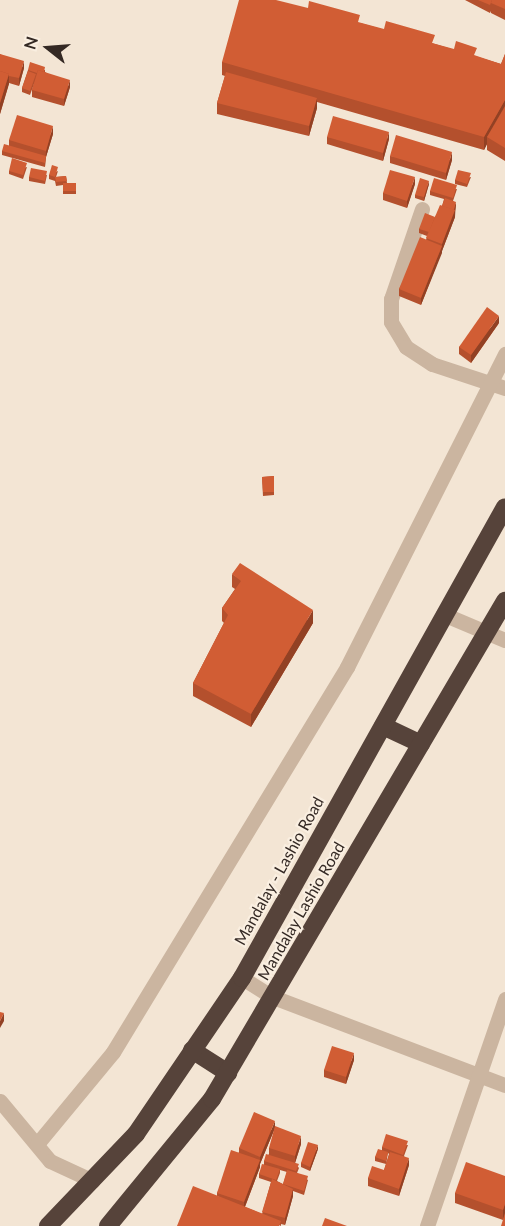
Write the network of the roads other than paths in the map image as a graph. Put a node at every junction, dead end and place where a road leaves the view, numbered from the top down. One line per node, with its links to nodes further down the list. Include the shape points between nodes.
1 (422, 209): 3 (street, via 391,299 391,322 405,347)
2 (505, 354): 3 (street)
3 (485, 385): 4 (street); 20 (street, via 347,668 113,1052)
4 (505, 388)
5 (505, 507): 7 (highway, Mandalay - Lashio Road)
6 (505, 601): 8 (highway, Mandalay Lashio Road)
7 (443, 614): 8 (street); 10 (highway, Mandalay - Lashio Road)
8 (487, 633): 9 (street); 11 (highway, Mandalay Lashio Road)
9 (505, 640)
10 (383, 726): 11 (highway); 12 (highway, Mandalay - Lashio Road)
11 (421, 744): 13 (highway, Mandalay Lashio Road)
12 (242, 978): 13 (street); 15 (highway, Mandalay - Lashio Road)
13 (273, 996): 16 (highway, Mandalay Lashio Road); 17 (street)
14 (505, 999): 17 (street)
15 (192, 1050): 16 (highway); 21 (highway, Mandalay - Lashio Road, via 136,1134)
16 (228, 1073): 23 (highway, Mandalay Lashio Road, via 167,1161)
17 (479, 1075): 18 (street); 24 (street)
18 (505, 1085)
19 (0, 1101): 20 (street)
20 (37, 1144): 21 (street, via 50,1161)
21 (93, 1181): 22 (highway, Mandalay - Lashio Road)
22 (60, 1222)
23 (108, 1226)
24 (427, 1226)

